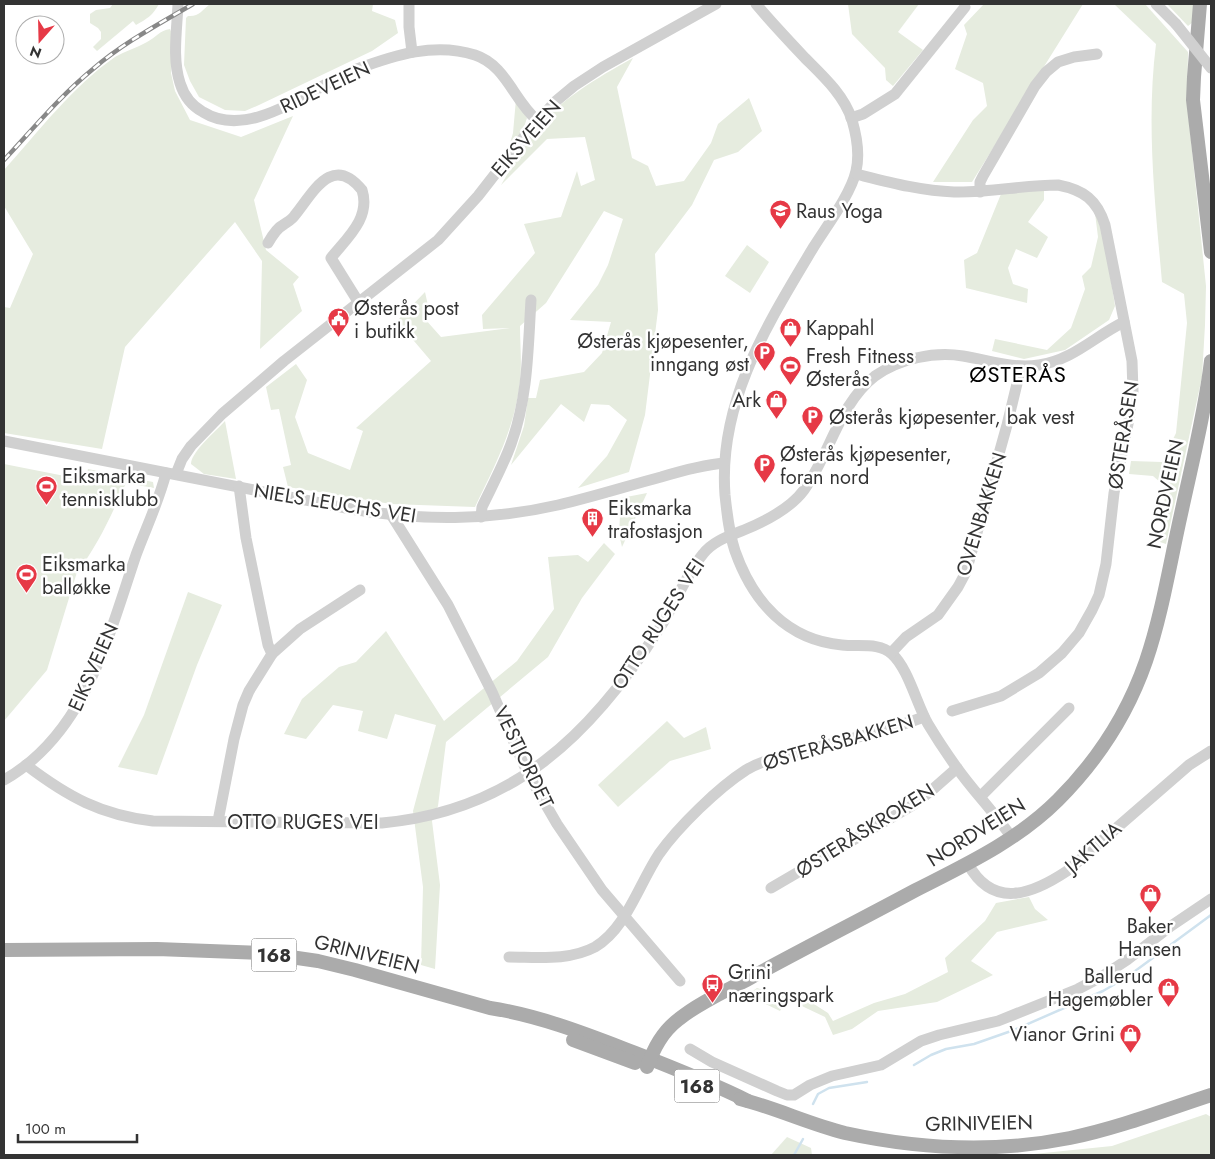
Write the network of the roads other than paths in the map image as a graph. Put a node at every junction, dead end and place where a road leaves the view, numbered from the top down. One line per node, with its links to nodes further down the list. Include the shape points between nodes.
1 (178, 4): 8 (street, RIDEVEIEN, via 176,57 182,89 201,111 225,121 238,122 265,115 352,71)
2 (409, 4): 8 (street)
3 (716, 4): 12 (street, EIKSVEIEN, via 584,79)
4 (756, 4): 11 (street, via 834,89)
5 (1156, 4): 10 (street, bridge)
6 (1200, 4): 15 (main road, via 1193,100)
7 (965, 6): 11 (street, via 895,94)
8 (412, 52): 12 (street, RIDEVEIEN, via 448,50 481,57 499,70)
9 (1097, 54): 14 (street, via 1058,62 1046,72 983,176)
10 (1211, 68)
11 (851, 118): 13 (street, via 859,157)
12 (537, 120): 19 (street, EIKSVEIEN, via 446,232)
13 (856, 174): 14 (street, ØSTERÅSEN, via 932,190); 24 (street, via 779,304 751,362 730,420)
14 (980, 192): 20 (street, ØSTERÅSEN, via 1058,185 1077,190 1094,202 1105,225)
15 (1209, 212): 17 (main road)
16 (268, 243): 19 (street, via 281,226 294,218 318,184 337,175 349,178 362,190 364,208 360,223 331,258)
17 (1211, 252)
18 (531, 300): 28 (street, via 523,400 511,444 482,507)
19 (359, 303): 25 (street, EIKSVEIEN, via 222,414 191,446)
20 (1124, 322): 22 (street, OTTO RUGES VEI, via 1071,355 1041,365); 34 (street, ØSTERÅSEN, via 1132,361 1132,402 1114,493 1103,581 1092,610 1071,643 1034,677 1001,696)
21 (1211, 361): 43 (main road, NORDVEIEN, via 1158,618 1137,684 1088,766 1058,799)
22 (1021, 367): 29 (street, OTTO RUGES VEI, via 946,354 918,358 886,369 865,385 850,404 818,468 794,501 767,520); 31 (street, OVENBAKKEN, via 962,579 938,615 906,637)
23 (4, 441): 25 (street, NIELS LEUCHS VEI)
24 (724, 463): 28 (street, NIELS LEUCHS VEI, via 674,473 559,505); 29 (street)
25 (171, 474): 26 (street, NIELS LEUCHS VEI); 37 (street, EIKSVEIEN, via 85,693 60,732)
26 (239, 486): 27 (street, NIELS LEUCHS VEI); 32 (street, via 246,538)
27 (392, 516): 28 (street, NIELS LEUCHS VEI); 39 (street, VESTJORDET, via 469,644)
28 (481, 517)
29 (730, 535): 31 (street, via 755,594 767,610 786,625 807,638 822,642 878,647); 39 (street, OTTO RUGES VEI, via 704,552 662,626 612,696 574,736)
30 (360, 590): 32 (street, via 300,629)
31 (891, 653): 35 (street, via 899,663)
32 (272, 654): 42 (street, via 243,706)
33 (1069, 708): 41 (street)
34 (952, 712)
35 (924, 717): 38 (street); 47 (street, ØSTERÅSBAKKEN, via 748,769 727,784 672,837)
36 (1211, 751): 44 (street, JAKTLIA, via 1189,765 1067,872 1046,885 1003,894 985,886)
37 (26, 765): 40 (street, EIKSVEIEN); 42 (street, OTTO RUGES VEI, via 65,792 110,813 154,821)
38 (957, 768): 41 (street); 45 (street, ØSTERÅSKROKEN, via 913,805)
39 (528, 774): 42 (street, OTTO RUGES VEI, via 504,789 470,803 403,821); 47 (street, VESTJORDET, via 581,860)
40 (4, 780)
41 (981, 796): 43 (street)
42 (218, 822)
43 (1012, 838): 44 (main road, NORDVEIEN)
44 (968, 864): 54 (main road, NORDVEIEN, via 700,1005 662,1036)
45 (771, 888)
46 (1211, 899): 53 (street, via 1128,960 1078,989 998,1021 921,1041 881,1065 832,1076 794,1095 777,1091)
47 (623, 916): 51 (street, ØSTERÅSBAKKEN, via 614,931 593,948 556,957); 52 (street, VESTJORDET)
48 (4, 943): 49 (main road, GRINIVEIEN / 168)
49 (52, 949): 50 (main road, GRINIVEIEN / 168); 54 (main road, GRINIVEIEN / 168, via 219,950 288,956 354,970 490,1008)
50 (4, 950)
51 (509, 957)
52 (680, 981)
53 (690, 1049)
54 (649, 1063): 55 (main road, GRINIVEIEN / 168, via 722,1095 850,1134 918,1145 966,1148 1079,1136)
55 (1211, 1095)

